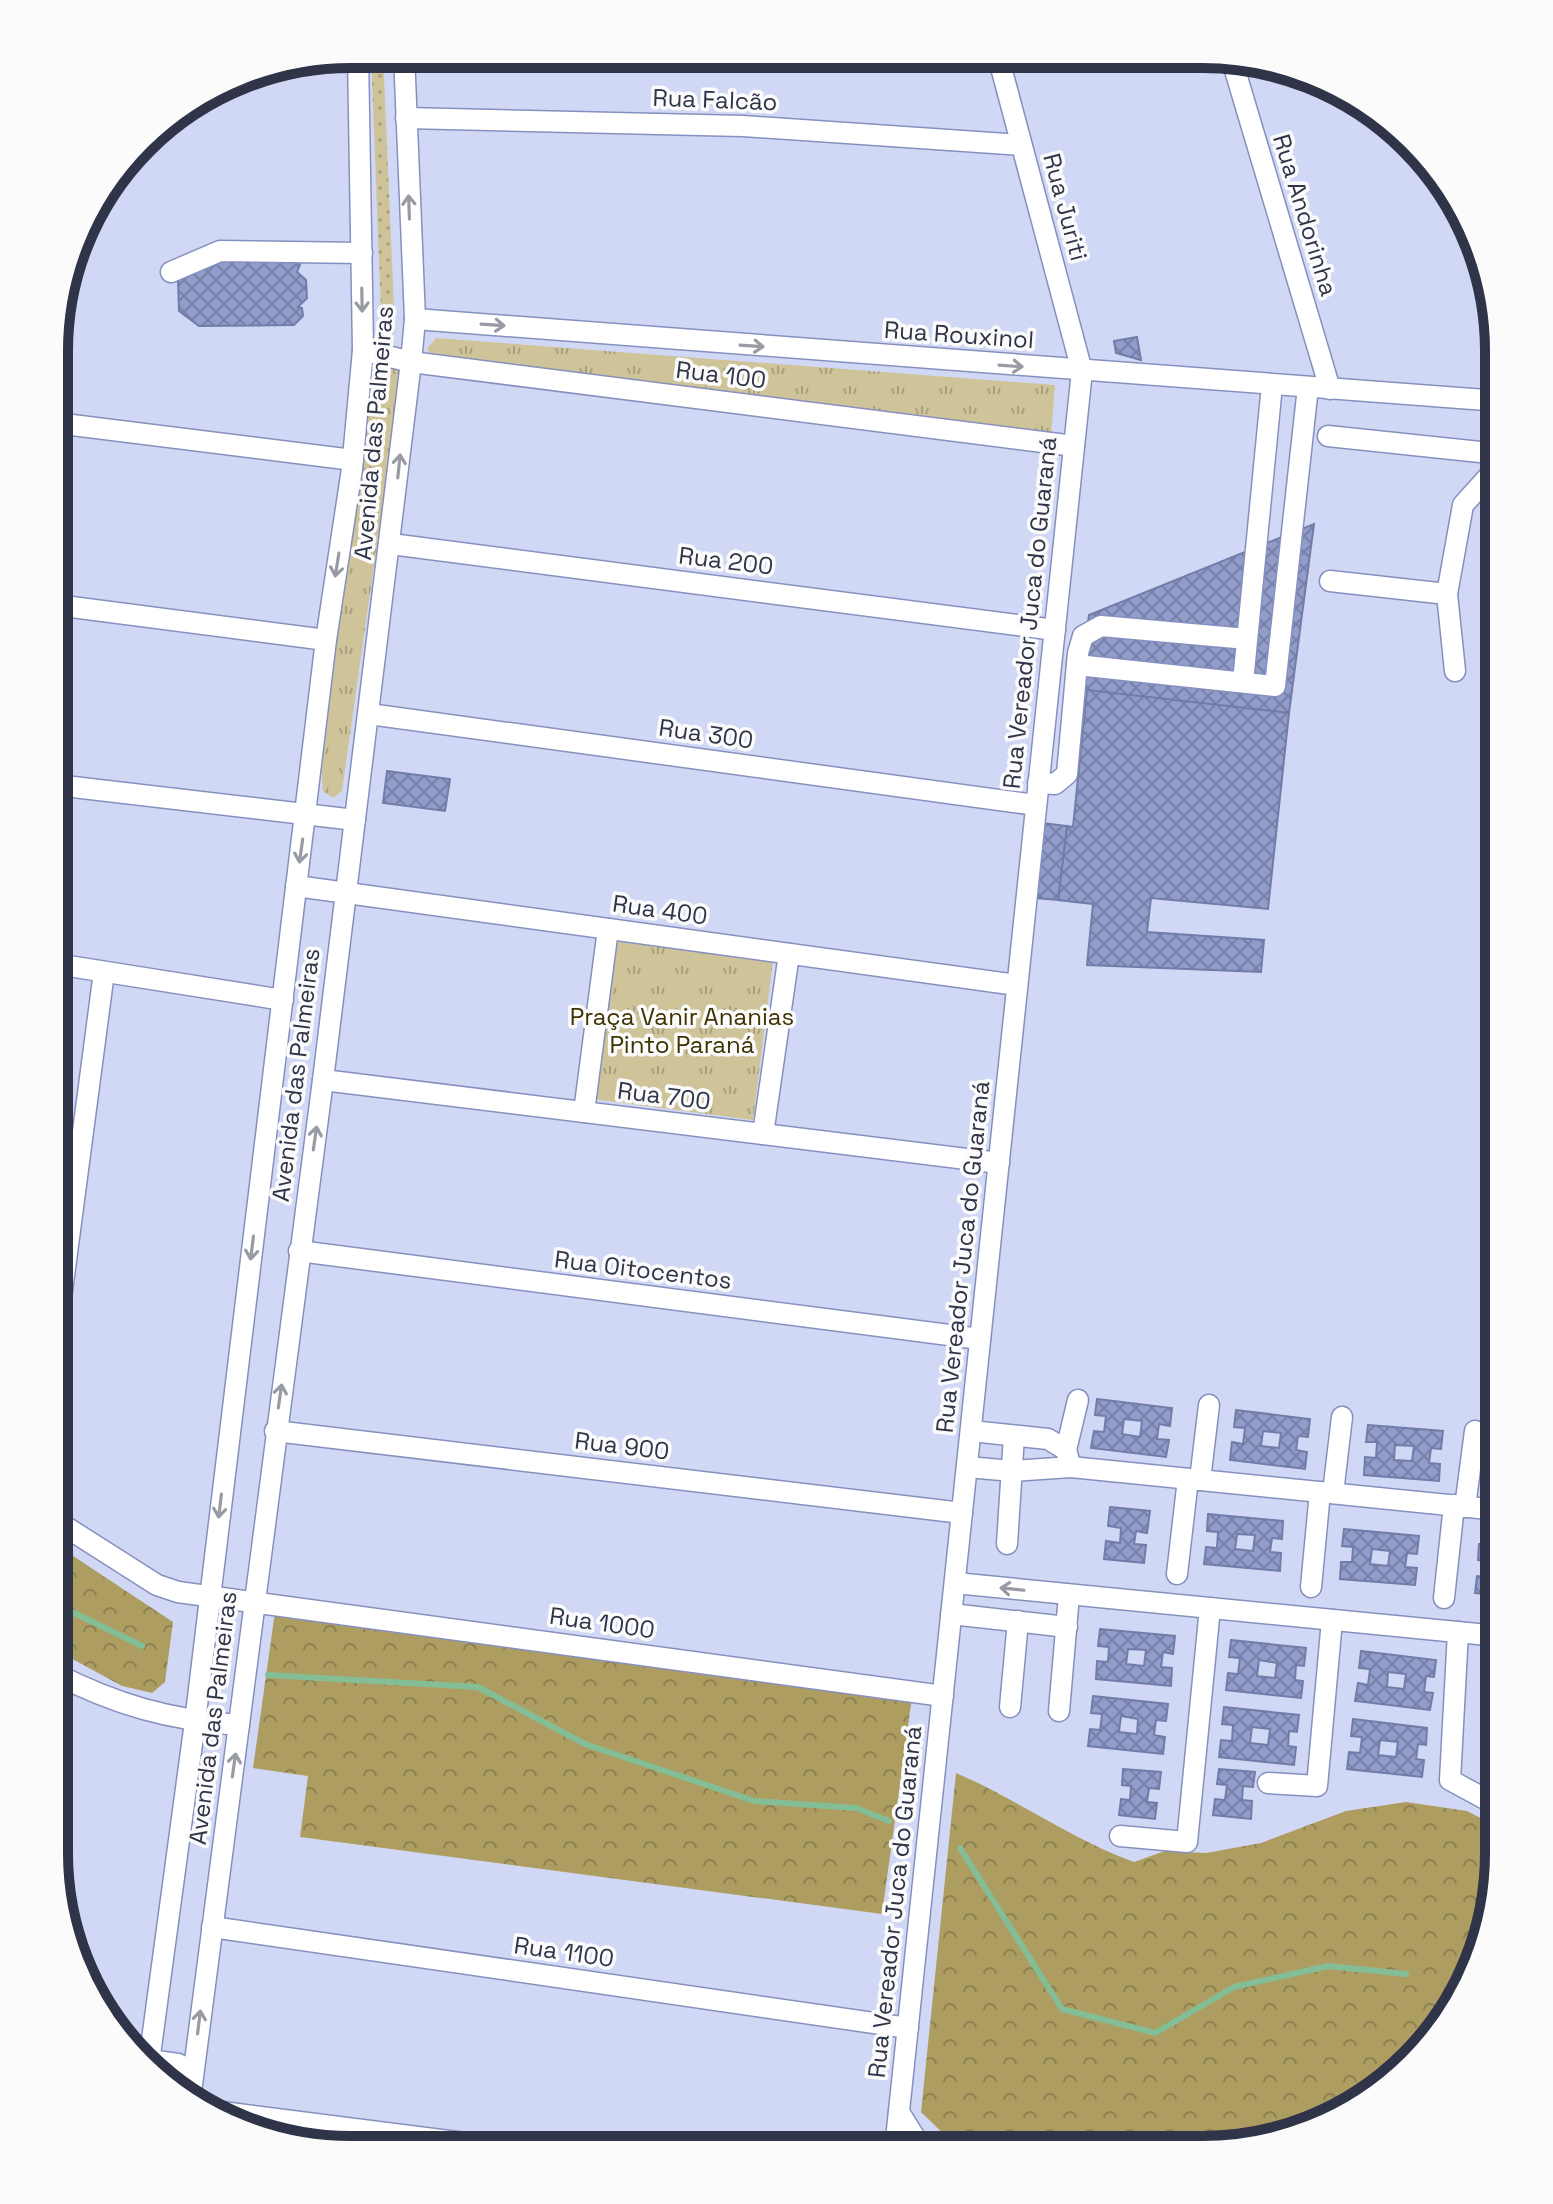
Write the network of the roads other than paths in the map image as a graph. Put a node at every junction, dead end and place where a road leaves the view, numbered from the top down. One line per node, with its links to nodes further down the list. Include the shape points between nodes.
1 (1001, 68): 6 (street, Rua Juriti)
2 (358, 69): 7 (street, Avenida das Palmeiras)
3 (404, 69): 5 (street, Avenida das Palmeiras)
4 (1235, 70): 15 (street, Rua Andorinha)
5 (406, 118): 6 (street, Rua Falcão, via 743,126); 9 (street, Avenida das Palmeiras, one-way to 5)
6 (1021, 145): 12 (street, Rua Juriti)
7 (362, 253): 8 (street, via 220,251); 10 (street, Avenida das Palmeiras, one-way to 10)
8 (171, 272)
9 (415, 319): 11 (street, Avenida das Palmeiras); 12 (street, Rua Rouxinol, one-way to 12)
10 (363, 350): 11 (street, Rua 100); 21 (street, Avenida das Palmeiras)
11 (411, 362): 19 (street, Rua 100); 23 (street, Avenida das Palmeiras, one-way to 11)
12 (1082, 371): 13 (street, Rua Rouxinol); 19 (street, Rua Vereador Juca do Guaraná)
13 (1272, 385): 14 (street, Rua Rouxinol); 28 (street)
14 (1308, 387): 15 (street, Rua Rouxinol); 32 (street, via 1275,686)
15 (1330, 389): 16 (street, Rua Rouxinol)
16 (1485, 400)
17 (68, 424): 21 (street)
18 (1328, 436): 20 (street)
19 (1074, 446): 27 (street, Rua Vereador Juca do Guaraná)
20 (1485, 453)
21 (353, 460): 29 (street, Avenida das Palmeiras, one-way to 29)
22 (1485, 481): 25 (street, via 1463,505)
23 (391, 544): 27 (street, Rua 200); 33 (street, Avenida das Palmeiras)
24 (1330, 581): 25 (street)
25 (1447, 594): 31 (street)
26 (68, 607): 29 (street)
27 (1055, 630): 34 (street, Rua Vereador Juca do Guaraná)
28 (1247, 639): 30 (street, via 1101,626 1083,636); 32 (street)
29 (326, 640): 37 (street, Avenida das Palmeiras)
30 (1077, 665): 32 (street); 34 (street, via 1067,774 1055,784)
31 (1455, 671)
32 (1243, 682)
33 (369, 714): 36 (street, Rua 300); 38 (street, Avenida das Palmeiras)
34 (1038, 783): 36 (street, Rua Vereador Juca do Guaraná)
35 (68, 786): 37 (street)
36 (1036, 805): 45 (street, Rua Vereador Juca do Guaraná)
37 (306, 814): 38 (street); 39 (street, Avenida das Palmeiras, one-way to 39)
38 (355, 820): 40 (street, Avenida das Palmeiras)
39 (296, 886): 40 (street, Rua 400); 46 (street, Avenida das Palmeiras)
40 (346, 893): 41 (street, Rua 400); 47 (street, Avenida das Palmeiras)
41 (608, 929): 42 (street, Rua 400); 48 (street)
42 (789, 954): 45 (street, Rua 400); 49 (street)
43 (68, 966): 44 (street)
44 (104, 972): 46 (street); 51 (street)
45 (1017, 985): 50 (street, Rua Vereador Juca do Guaraná)
46 (283, 1000): 75 (street, Avenida das Palmeiras, one-way to 75)
47 (323, 1080): 48 (street, Rua 700); 52 (street, Avenida das Palmeiras, one-way to 47)
48 (584, 1112): 49 (street, Rua 700)
49 (763, 1134): 50 (street, Rua 700)
50 (999, 1163): 53 (street, Rua Vereador Juca do Guaraná)
51 (68, 1245)
52 (299, 1251): 53 (street, Rua Oitocentos); 57 (street, Avenida das Palmeiras, one-way to 52)
53 (980, 1339): 58 (street, Rua Vereador Juca do Guaraná)
54 (1078, 1400): 61 (street)
55 (1209, 1405): 64 (street)
56 (1342, 1417): 65 (street)
57 (275, 1431): 68 (street, Rua 900); 77 (street, Avenida das Palmeiras)
58 (971, 1431): 60 (street); 62 (street, Rua Vereador Juca do Guaraná)
59 (1475, 1431): 66 (street)
60 (1014, 1436): 61 (street, via 1048,1439); 63 (street)
61 (1068, 1459): 63 (street); 64 (street)
62 (967, 1467): 63 (street); 68 (street, Rua Vereador Juca do Guaraná)
63 (1013, 1471): 70 (street)
64 (1194, 1479): 65 (street); 71 (street)
65 (1326, 1492): 66 (street); 73 (street)
66 (1460, 1506): 67 (street); 76 (street)
67 (1484, 1509)
68 (962, 1513): 72 (street, Rua Vereador Juca do Guaraná)
69 (68, 1528): 75 (street, Rua 1000, via 157,1585)
70 (1007, 1544)
71 (1177, 1574)
72 (955, 1583): 74 (street, one-way to 72); 79 (street, Rua Vereador Juca do Guaraná)
73 (1311, 1587)
74 (1069, 1595): 78 (street); 82 (street)
75 (209, 1596): 77 (street, Rua 1000); 89 (street, Avenida das Palmeiras)
76 (1444, 1598)
77 (255, 1603): 86 (street, Rua 1000); 90 (street, Avenida das Palmeiras)
78 (1210, 1608): 80 (street); 93 (street, via 1187,1842)
79 (951, 1614): 81 (street); 86 (street, Rua Vereador Juca do Guaraná)
80 (1332, 1620): 83 (street); 91 (street, via 1317,1786)
81 (1018, 1621): 82 (street); 87 (street)
82 (1067, 1627): 88 (street)
83 (1458, 1632): 84 (street); 92 (street, via 1450,1780)
84 (1484, 1635)
85 (68, 1680): 89 (street, via 106,1699)
86 (943, 1696): 95 (street, Rua Vereador Juca do Guaraná)
87 (1010, 1707)
88 (1059, 1711)
89 (195, 1722): 90 (street); 96 (street, Avenida das Palmeiras)
90 (239, 1725): 94 (street, Avenida das Palmeiras, one-way to 90)
91 (1268, 1783)
92 (1484, 1798)
93 (1120, 1836)
94 (212, 1927): 95 (street, Rua 1100); 98 (street, Avenida das Palmeiras, one-way to 94)
95 (908, 2028): 100 (street, Rua Vereador Juca do Guaraná)
96 (150, 2052)
97 (161, 2062): 98 (street)
98 (193, 2071): 99 (street, Avenida das Palmeiras)
99 (191, 2086)
100 (899, 2112): 103 (street, Rua Vereador Juca do Guaraná); 104 (street)
101 (245, 2115): 102 (street)
102 (410, 2136)
103 (896, 2136)
104 (914, 2136)

